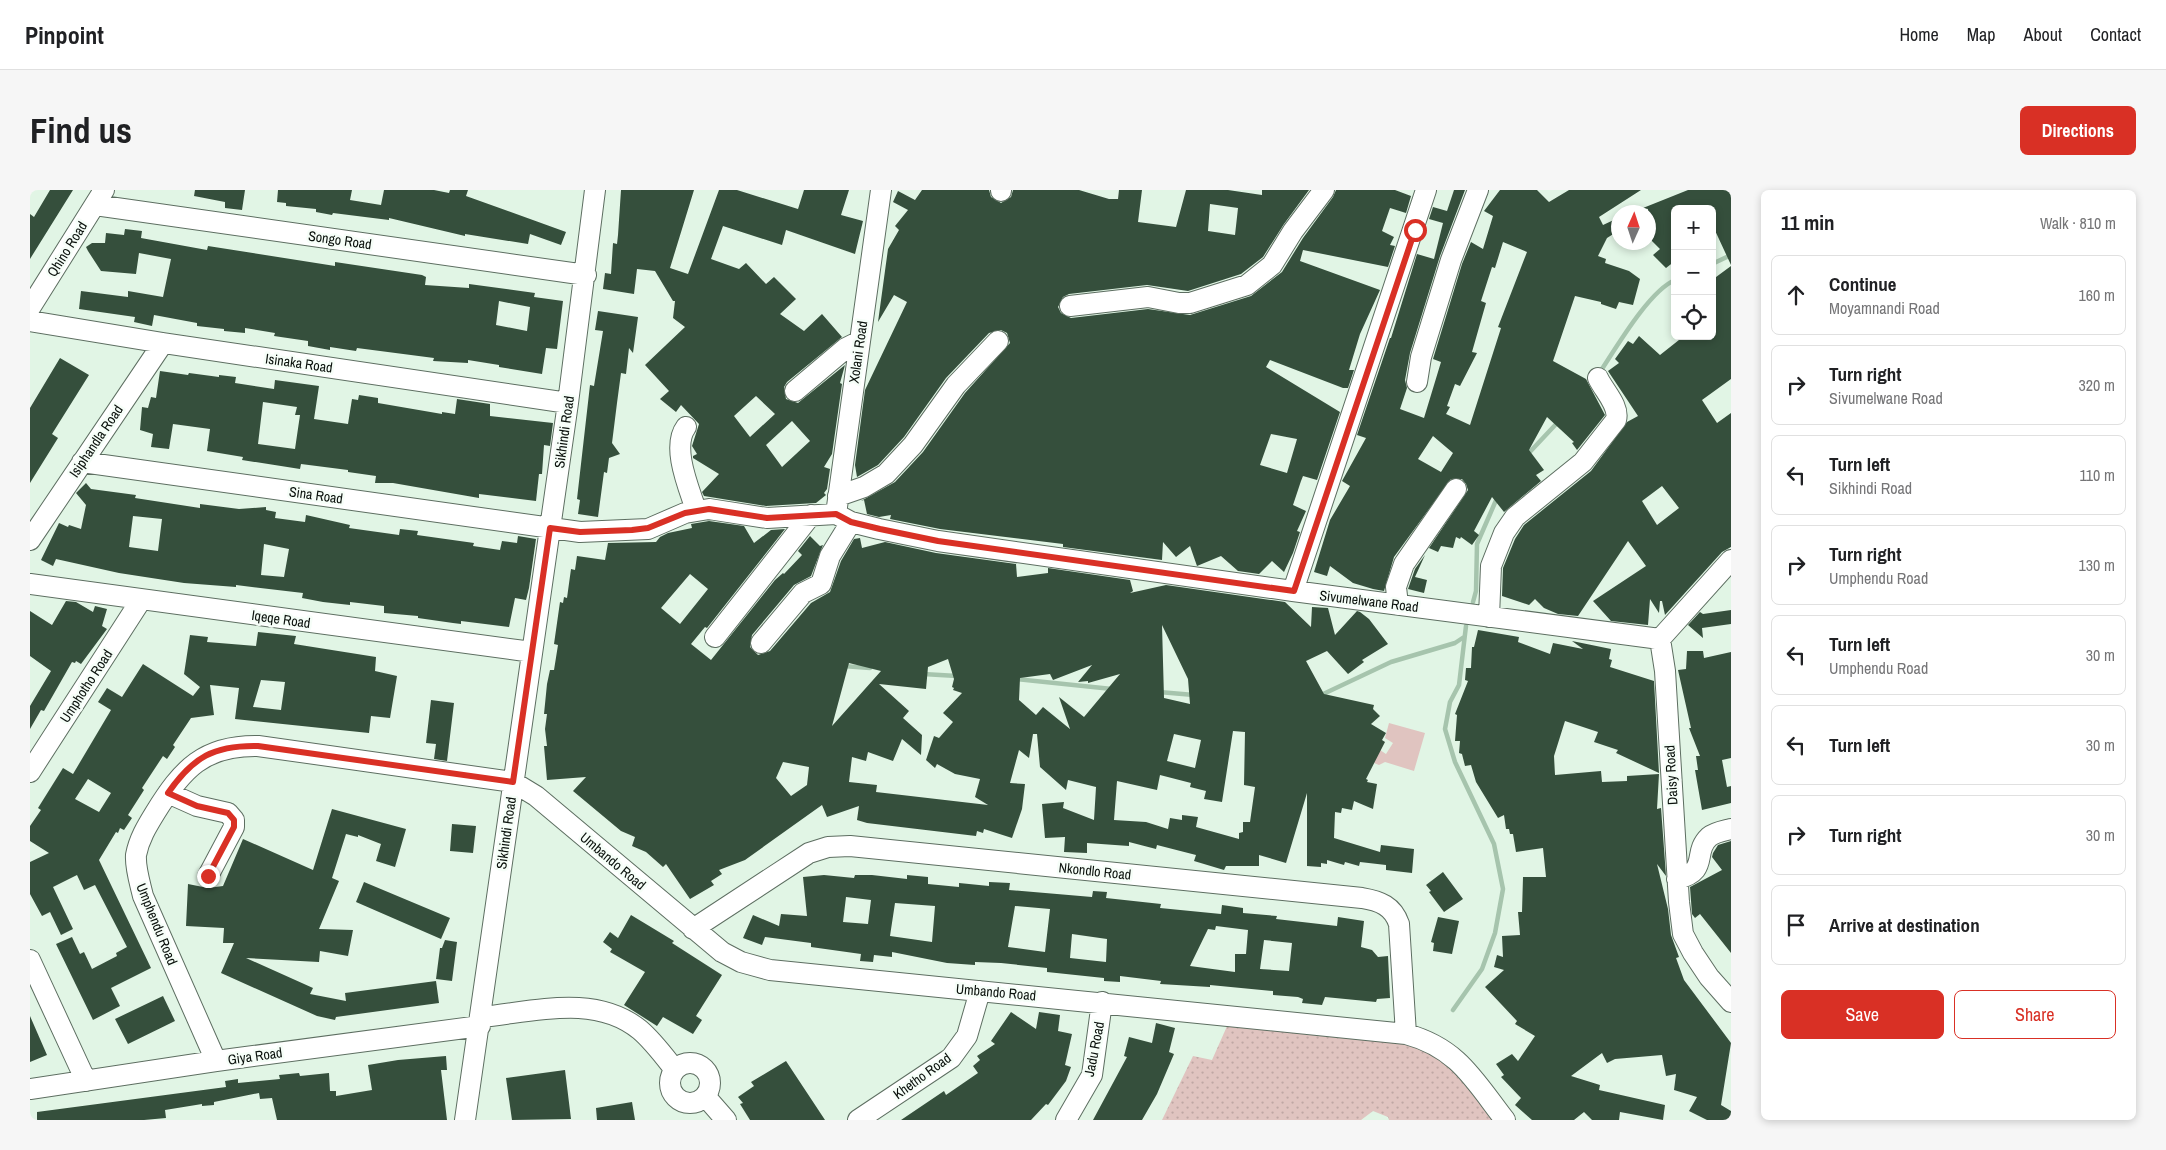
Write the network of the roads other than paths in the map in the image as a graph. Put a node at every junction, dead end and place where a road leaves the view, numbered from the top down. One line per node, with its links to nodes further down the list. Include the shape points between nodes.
1 (595, 190): 7 (street, Sikhindi Road)
2 (881, 190): 11 (street, Xolani Road)
3 (1324, 190): 8 (street, via 1272,265 1247,285 1190,303 1148,297)
4 (1426, 190): 28 (street)
5 (1478, 190): 15 (street, via 1450,260)
6 (100, 198): 7 (street, Songo Road); 9 (street, Qhino Road)
7 (586, 275): 17 (street, Sikhindi Road)
8 (1070, 306)
9 (30, 308)
10 (30, 321): 13 (street, Isinaka Road)
11 (860, 341): 16 (street, via 846,348); 22 (street, Xolani Road)
12 (998, 341): 22 (street, via 956,384 919,438 886,474 864,487)
13 (163, 343): 17 (street, Isinaka Road); 19 (street, Isiphandla Road)
14 (1598, 378): 31 (street, via 1616,406 1616,420 1583,462 1515,517 1504,533 1491,566)
15 (1417, 382)
16 (795, 391)
17 (568, 403): 24 (street, Sikhindi Road)
18 (686, 426): 21 (street, via 680,435 680,443 684,472)
19 (82, 462): 24 (street, Sina Road); 25 (street, Isiphandla Road)
20 (1456, 489): 30 (street, via 1404,564 1396,587)
21 (696, 510): 23 (street, Sivumelwane Road, via 767,518); 24 (street, Sivumelwane Road, via 648,528 632,530 580,532)
22 (842, 510): 23 (street, Sivumelwane Road); 28 (street, Sivumelwane Road, via 938,541); 34 (street, via 821,584 803,593)
23 (811, 515): 32 (street)
24 (550, 528): 35 (street, Sikhindi Road)
25 (30, 540)
26 (1731, 560): 33 (street)
27 (30, 584): 29 (street, Iqeqe Road)
28 (1294, 591): 30 (street, Sivumelwane Road)
29 (141, 600): 35 (street, Iqeqe Road); 36 (street, Umphotho Road)
30 (1398, 605): 31 (street, Sivumelwane Road)
31 (1489, 616): 33 (street, Sivumelwane Road)
32 (715, 637)
33 (1660, 639): 41 (street, Daisy Road, via 1665,671)
34 (761, 642)
35 (532, 652): 37 (street, Sikhindi Road)
36 (30, 772)
37 (513, 782): 38 (street, Umphendu Road, via 236,745 200,758 183,772); 42 (street, Umbando Road, via 536,796); 47 (street, Sikhindi Road)
38 (168, 793): 40 (street, via 197,806 228,813 234,820 234,827); 49 (street, Umphendu Road, via 141,836 136,856 137,874 143,896)
39 (1731, 829): 41 (street, via 1716,832 1708,838 1697,868 1692,874)
40 (208, 876)
41 (1677, 879): 46 (street, Daisy Road, via 1683,934 1709,977)
42 (693, 929): 44 (street, Umbando Road, via 722,952 741,962 770,970); 48 (street, Nkondlo Road, via 809,853 828,847 860,847 1362,898 1385,904 1399,924)
43 (30, 960): 50 (street)
44 (980, 991): 45 (street, Umbando Road); 54 (street, Khetho Road, via 967,1036 951,1058)
45 (1102, 1002): 48 (street, Umbando Road); 55 (street, Jadu Road, via 1092,1075)
46 (1731, 1002)
47 (480, 1021): 49 (street, Giya Road); 52 (street, Sikhindi Road); 53 (street, Giya Road, via 576,1006 623,1018 639,1030 675,1070 670,1082 679,1100 693,1102 705,1096)
48 (1406, 1034): 56 (street, Umbando Road, via 1449,1053)
49 (216, 1061): 50 (street, Giya Road)
50 (86, 1081): 51 (street, Giya Road)
51 (30, 1089)
52 (465, 1120)
53 (726, 1120)
54 (858, 1120)
55 (1066, 1120)
56 (1505, 1120)

